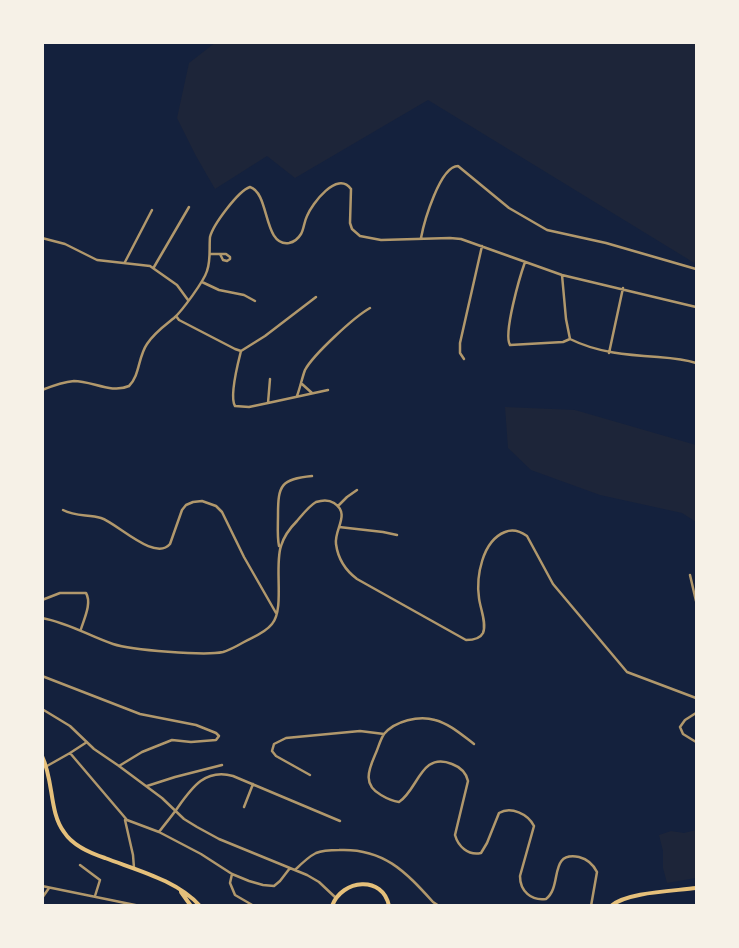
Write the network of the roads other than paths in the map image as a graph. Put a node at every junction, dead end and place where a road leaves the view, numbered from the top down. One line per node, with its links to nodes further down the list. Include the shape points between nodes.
1 (189, 207): 10 (street)
2 (152, 210): 8 (street)
3 (42, 238): 8 (street, via 65,244 97,260)
4 (421, 238): 5 (street, via 450,238); 6 (street, via 371,239 355,233 350,223 351,189 343,183 331,186 319,197 307,215 299,237 284,243 271,231 260,196 250,187 241,193 216,224 210,237); 11 (street, via 427,211 447,171 458,166 509,208 547,230)
5 (482, 246): 9 (street); 24 (street, via 460,343)
6 (210, 254): 7 (street); 13 (street)
7 (220, 254)
8 (125, 262): 10 (street)
9 (525, 262): 12 (street); 21 (street, via 508,327 508,343 514,346)
10 (154, 267): 16 (street)
11 (696, 269)
12 (562, 275): 14 (street); 21 (street)
13 (202, 282): 16 (street); 17 (street)
14 (622, 288): 18 (street); 23 (street)
15 (316, 297): 22 (street)
16 (188, 300): 20 (street)
17 (255, 301)
18 (696, 307)
19 (370, 308): 27 (street, via 358,315 312,361)
20 (176, 316): 22 (street); 28 (street, via 147,344 130,386 117,389 75,381)
21 (570, 339): 23 (street)
22 (241, 351): 32 (street, via 234,405)
23 (609, 353): 25 (street)
24 (464, 359)
25 (696, 363)
26 (270, 378): 32 (street)
27 (302, 384): 30 (street); 31 (street)
28 (42, 390)
29 (328, 390): 30 (street)
30 (313, 393): 31 (street)
31 (297, 396): 32 (street)
32 (268, 403)
33 (312, 476): 39 (street, via 289,480 279,492 277,538)
34 (357, 490): 35 (street)
35 (338, 506): 37 (street, via 342,516); 39 (street, via 323,500 313,504 286,534)
36 (63, 510): 43 (street, via 76,516 102,519 139,542 163,548 170,544 186,505 202,501 216,506)
37 (339, 527): 38 (street); 47 (street, via 335,538 337,549 351,574 466,640 478,638 483,633 478,584 489,547 499,535 510,531 522,532 553,584 627,672)
38 (397, 535)
39 (280, 548): 43 (street)
40 (690, 574): 42 (street)
41 (42, 600): 45 (street, via 64,592 86,593 88,603)
42 (696, 601)
43 (277, 614): 45 (street, via 274,623 262,633 231,649 213,653 134,649 115,645)
44 (42, 618): 45 (street)
45 (81, 629)
46 (42, 676): 58 (street, via 140,714 196,725 219,736 216,740 172,740)
47 (696, 698)
48 (42, 709): 51 (street, via 70,726)
49 (696, 713): 52 (street, via 680,727 683,734)
50 (384, 734): 53 (street, via 404,722 430,719 452,728); 59 (street, via 347,732 286,738 274,744 272,751 276,756); 86 (street, via 368,773 369,784 375,792 399,802 429,765 442,761 453,764 465,773 468,781 455,835 461,846 470,854 480,854 500,813 516,811 534,826 520,876 523,891 535,898 548,897 561,861 566,857 578,857 589,861 597,872)
51 (87, 742): 54 (street); 58 (street)
52 (696, 742)
53 (474, 744)
54 (70, 753): 57 (street); 64 (street)
55 (42, 756): 57 (main road)
56 (222, 765): 61 (street)
57 (47, 766): 69 (main road, via 54,810 64,834 88,852)
58 (119, 766): 61 (street)
59 (310, 776)
60 (253, 784): 62 (street); 63 (street, via 227,774 214,775 194,786); 65 (street)
61 (146, 786): 63 (street)
62 (244, 807)
63 (175, 811): 66 (street); 68 (street, via 196,827)
64 (125, 818): 66 (street); 69 (street)
65 (340, 821)
66 (159, 832): 71 (street)
67 (80, 865): 76 (street, via 100,880)
68 (290, 868): 70 (street); 71 (street, via 278,884 272,886)
69 (134, 870): 75 (main road)
70 (295, 870): 78 (street, via 319,882); 85 (street, via 320,852 352,850 370,853 396,866)
71 (232, 874): 82 (street, via 230,882 235,895)
72 (42, 886): 73 (street)
73 (49, 888): 76 (street); 77 (street)
74 (696, 888): 87 (main road, via 637,895)
75 (178, 889): 80 (main road); 81 (main road)
76 (95, 896): 79 (street)
77 (42, 898)
78 (336, 898): 83 (main road); 84 (main road, via 347,888 367,883 384,892)
79 (140, 906)
80 (191, 906)
81 (200, 906)
82 (254, 906)
83 (332, 906)
84 (389, 906)
85 (440, 906)
86 (591, 906)
87 (611, 906)

